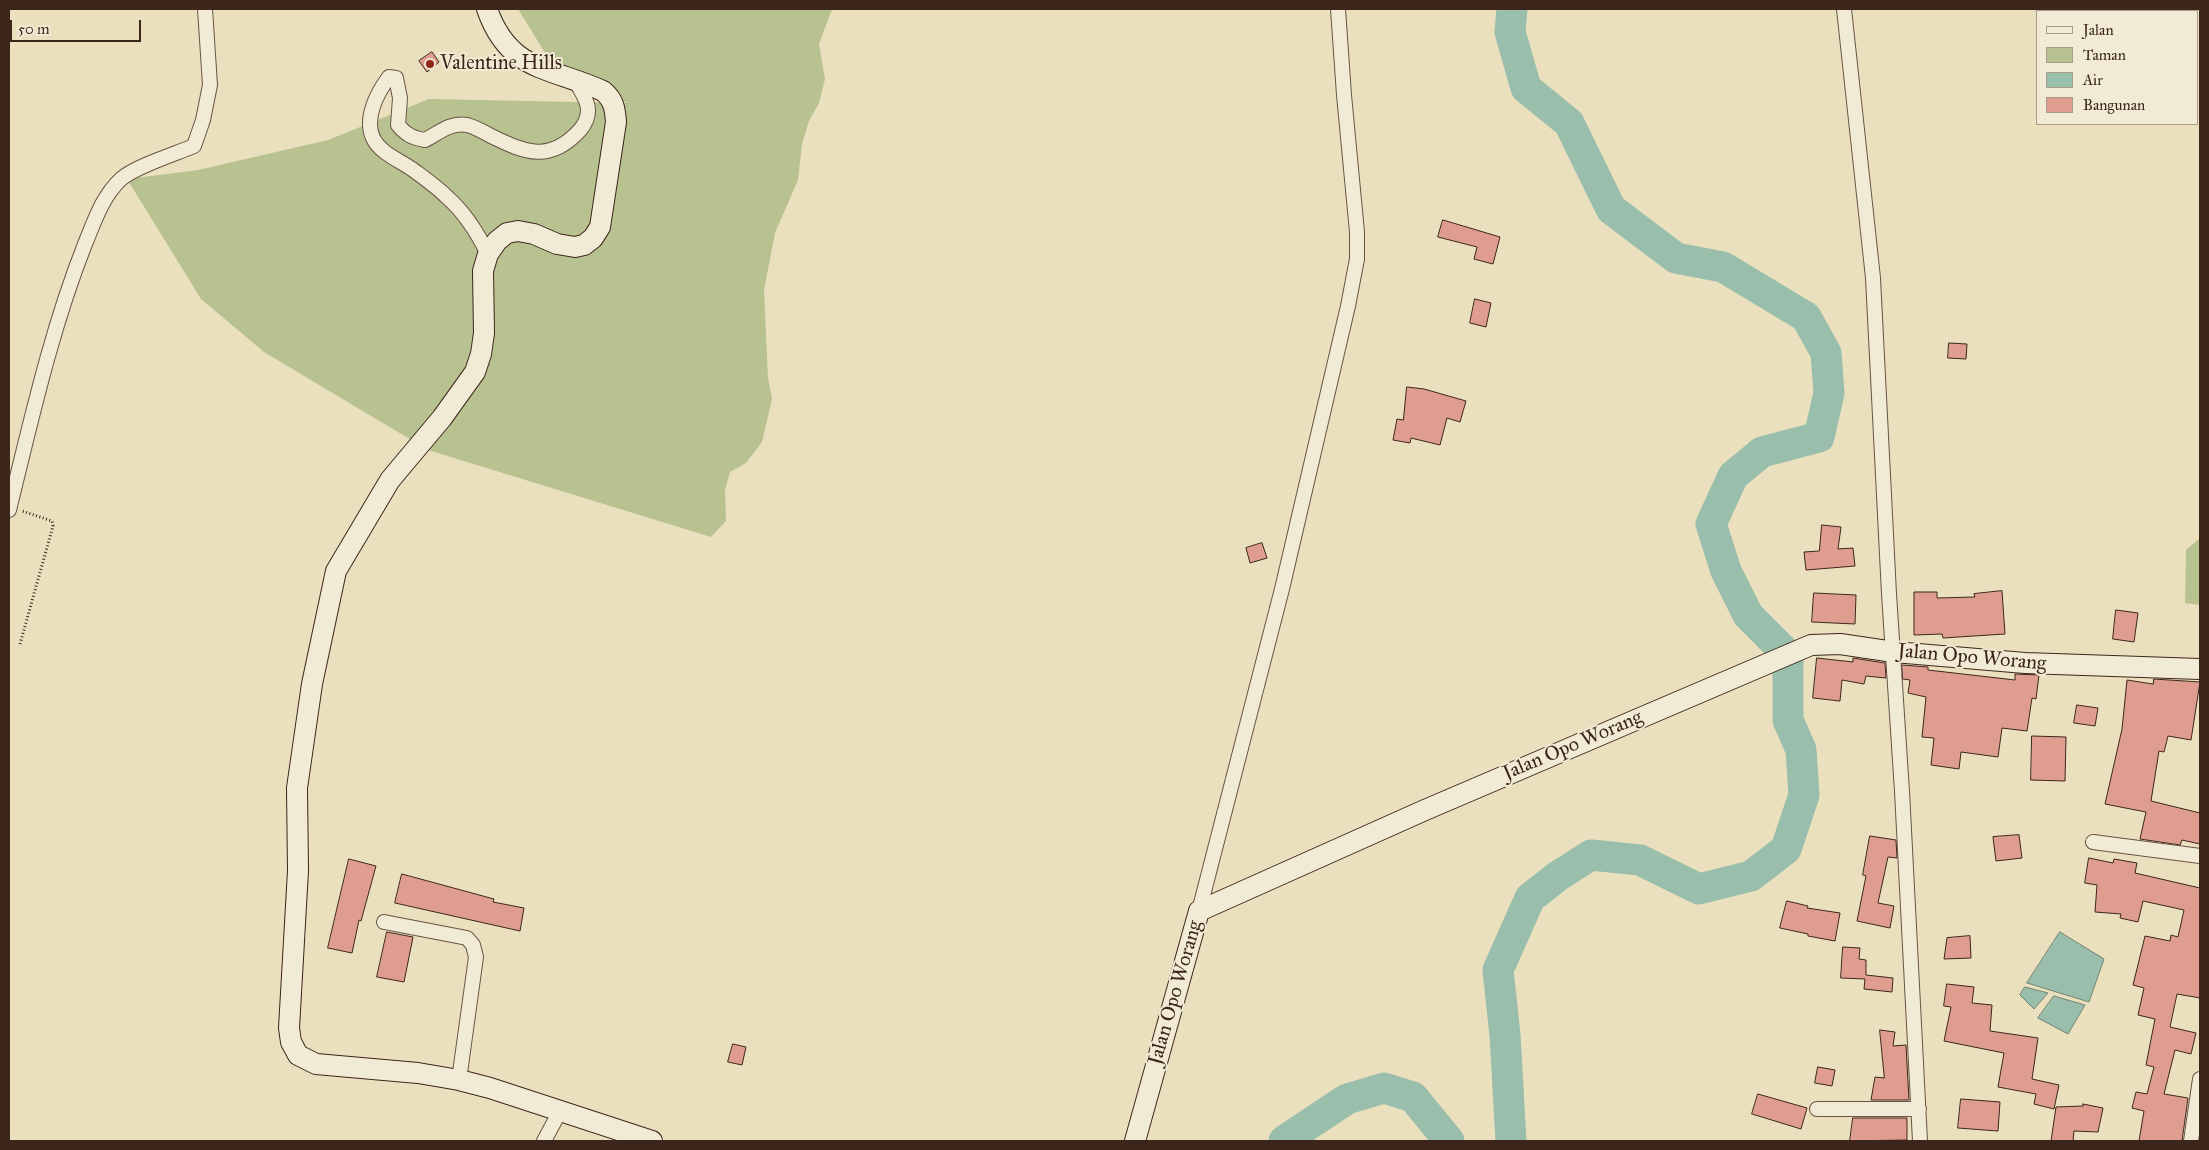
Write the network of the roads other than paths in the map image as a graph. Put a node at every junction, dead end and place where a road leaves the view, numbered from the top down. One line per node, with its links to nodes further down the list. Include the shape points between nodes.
1 (206, 9): 7 (street, via 210,85 194,146 122,178 102,201 53,337)
2 (487, 9): 5 (street, via 502,42 512,52 524,60)
3 (1338, 9): 12 (street, via 1357,260 1282,589)
4 (1844, 9): 8 (street, via 1873,278)
5 (574, 79): 6 (street, via 603,91 611,97 615,109 616,122 600,228 584,245 575,247 534,234 507,233); 6 (street, via 586,98 588,115 579,131 564,143 547,152 533,153 466,125 450,125 425,140 410,136 398,125 400,98 396,78 389,78 379,90 371,128 378,145 448,198 478,234)
6 (488, 254): 15 (street, via 483,270 484,333 475,372 442,418 390,480 336,571 312,684 297,788 298,871 289,1028 294,1049 298,1055 316,1064)
7 (9, 509)
8 (1894, 652): 9 (street, Jalan Opo Worang, via 2025,663); 12 (street, Jalan Opo Worang, via 1840,644 1811,645); 17 (street)
9 (2200, 668)
10 (2093, 842): 11 (street)
11 (2200, 856)
12 (1199, 910): 21 (street, Jalan Opo Worang)
13 (384, 922): 15 (street, via 467,938 473,945 476,956)
14 (2200, 1079): 23 (street)
15 (459, 1080): 18 (street)
16 (1817, 1109): 17 (street)
17 (1918, 1109): 22 (street)
18 (560, 1111): 19 (street); 20 (street)
19 (544, 1141)
20 (652, 1141)
21 (1135, 1141)
22 (1920, 1141)
23 (2191, 1141)

